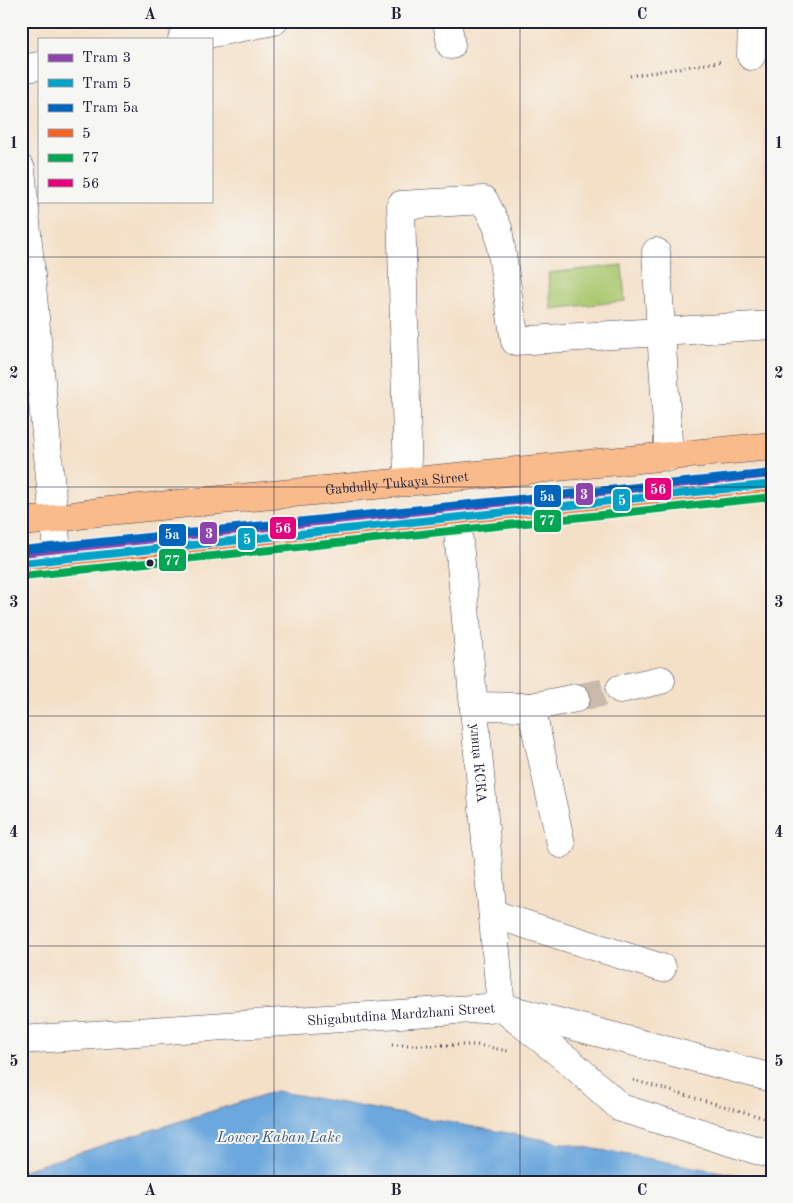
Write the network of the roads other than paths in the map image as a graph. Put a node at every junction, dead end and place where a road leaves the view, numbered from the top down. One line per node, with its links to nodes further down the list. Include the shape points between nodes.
1 (274, 21): 3 (street)
2 (752, 21): 4 (street)
3 (187, 38)
4 (751, 56)
5 (38, 66): 6 (street)
6 (21, 69)
7 (21, 169): 15 (street)
8 (656, 252): 10 (street)
9 (772, 325): 10 (street)
10 (662, 332): 12 (street); 13 (street, via 515,341 498,228 484,200 401,205)
11 (772, 446): 12 (main road, Gabdully Tukaya Street)
12 (669, 456): 13 (main road, Gabdully Tukaya Street)
13 (408, 482): 15 (main road, Gabdully Tukaya Street, via 98,512)
14 (772, 487): 16 (main road)
15 (55, 520): 17 (main road, Gabdully Tukaya Street); 18 (street)
16 (457, 520): 18 (main road); 23 (street, улица КСКА)
17 (21, 522)
18 (58, 562): 19 (main road)
19 (21, 566)
20 (661, 680): 21 (street)
21 (620, 689)
22 (576, 698): 24 (street)
23 (474, 706): 24 (street); 26 (street, улица КСКА)
24 (531, 707): 25 (street)
25 (561, 844)
26 (493, 914): 27 (street); 28 (street, улица КСКА)
27 (662, 968)
28 (501, 1007): 29 (street, Shigabutdina Mardzhani Street); 30 (street, Shigabutdina Mardzhani Street); 31 (street, via 621,1108)
29 (21, 1040)
30 (772, 1078)
31 (772, 1154)

